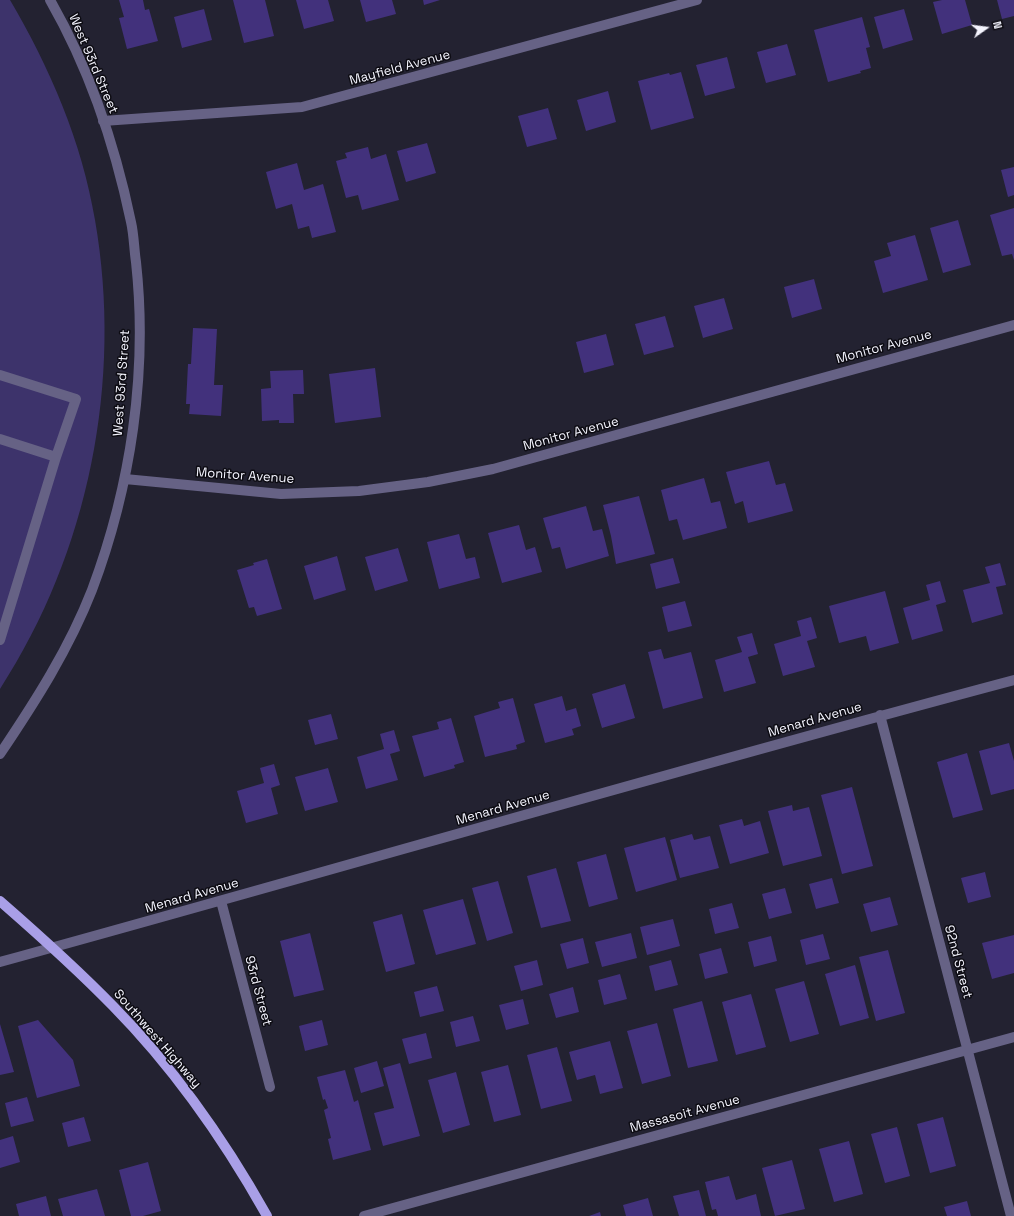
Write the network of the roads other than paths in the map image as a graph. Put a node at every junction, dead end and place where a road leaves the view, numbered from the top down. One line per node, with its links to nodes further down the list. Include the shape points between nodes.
1 (50, 0): 3 (street, West 93rd Street, via 81,61)
2 (697, 0): 3 (street, Mayfield Avenue, via 302,107)
3 (103, 121): 8 (street, West 93rd Street, via 131,224 138,283 139,352 135,407)
4 (1014, 325): 8 (street, Monitor Avenue, via 493,469 428,482 359,491 281,494)
5 (0, 375): 7 (street, via 76,399)
6 (0, 439): 7 (street)
7 (56, 457): 9 (street)
8 (125, 480): 12 (street, West 93rd Street, via 92,590 64,651 30,711)
9 (0, 640)
10 (1014, 680): 11 (street, Menard Avenue)
11 (880, 715): 14 (street, Menard Avenue); 18 (street, 92nd Street)
12 (0, 754)
13 (0, 901): 15 (main road, Southwest Highway)
14 (221, 901): 15 (street, Menard Avenue); 19 (street, 93rd Street)
15 (53, 947): 16 (street, Menard Avenue); 20 (main road, Southwest Highway, via 114,1007 161,1059 242,1172)
16 (0, 962)
17 (1014, 1037): 18 (street, Massasoit Avenue)
18 (968, 1050): 21 (street, Massasoit Avenue); 22 (street, 92nd Street)
19 (270, 1087)
20 (267, 1216)
21 (364, 1216)
22 (1011, 1216)

